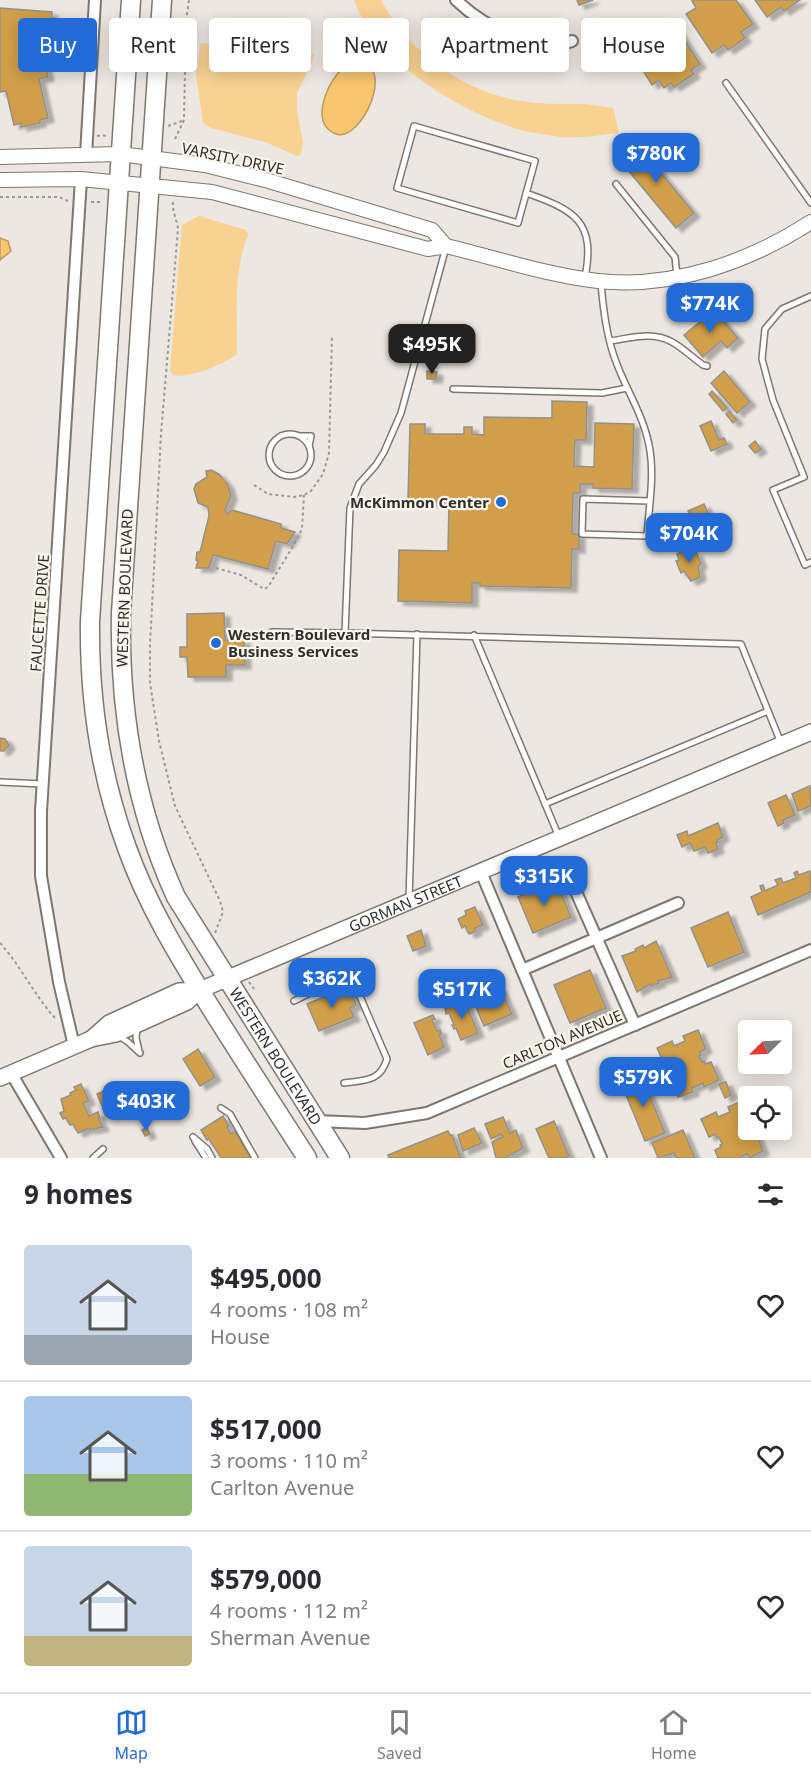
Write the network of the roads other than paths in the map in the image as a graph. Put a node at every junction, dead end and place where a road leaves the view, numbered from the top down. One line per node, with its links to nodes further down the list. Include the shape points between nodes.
1 (95, 0): 8 (street)
2 (130, 0): 7 (main road, WESTERN BOULEVARD)
3 (162, 0): 10 (main road, WESTERN BOULEVARD)
4 (456, 0): 5 (street, via 493,28 521,39 552,44)
5 (572, 41)
6 (726, 83): 17 (lane)
7 (120, 154): 8 (street, VARSITY DRIVE); 10 (street, VARSITY DRIVE); 13 (main road, WESTERN BOULEVARD)
8 (86, 155): 9 (street, VARSITY DRIVE)
9 (0, 156)
10 (152, 159): 15 (main road, WESTERN BOULEVARD); 19 (street, VARSITY DRIVE, via 205,165 269,181 432,230)
11 (81, 179): 12 (street, VARSITY DRIVE); 13 (street, VARSITY DRIVE); 39 (street, FAUCETTE DRIVE)
12 (0, 180)
13 (118, 183): 15 (street, VARSITY DRIVE); 50 (main road, WESTERN BOULEVARD, via 90,621 93,707 118,823 128,850 151,904)
14 (616, 184): 20 (lane, via 675,257)
15 (149, 186): 19 (street, VARSITY DRIVE, via 212,192 428,249); 49 (main road, WESTERN BOULEVARD, via 121,613 124,701 134,771 159,860 186,916)
16 (526, 193): 16 (lane, via 535,162 414,126 397,188 518,223); 21 (lane, via 565,209 582,226 589,244)
17 (811, 203)
18 (811, 222): 20 (street, VARSITY DRIVE, via 743,258)
19 (447, 246): 21 (street, VARSITY DRIVE); 32 (lane, via 401,413 384,452 359,484 351,506)
20 (677, 277): 22 (street, VARSITY DRIVE)
21 (584, 279): 22 (street, VARSITY DRIVE)
22 (600, 281): 24 (lane)
23 (811, 296): 30 (lane, via 782,309 765,329 762,359 772,400 804,477 773,490 805,565)
24 (610, 341): 25 (lane, via 661,337); 26 (lane)
25 (707, 366)
26 (627, 388): 27 (lane, via 602,393); 29 (lane, via 638,408 649,445)
27 (453, 389)
28 (299, 436): 28 (lane, via 311,436 311,460 297,475 284,476 272,468 268,454 273,441 285,434)
29 (650, 501): 29 (lane, via 647,536 582,534 583,499)
30 (811, 562)
31 (272, 633): 32 (lane)
32 (345, 633): 33 (lane)
33 (417, 634): 34 (lane); 44 (lane)
34 (474, 635): 35 (lane, via 741,645); 40 (lane)
35 (768, 711): 37 (lane); 40 (lane)
36 (811, 732): 37 (main road, GORMAN STREET)
37 (782, 745): 41 (main road, GORMAN STREET)
38 (0, 782): 39 (lane)
39 (43, 784): 56 (street, FAUCETTE DRIVE, via 41,876)
40 (545, 804): 41 (lane)
41 (560, 838): 42 (main road, GORMAN STREET)
42 (481, 872): 44 (main road, GORMAN STREET); 48 (street)
43 (577, 894): 46 (street)
44 (409, 903): 49 (main road, GORMAN STREET)
45 (678, 903): 46 (street)
46 (596, 939): 48 (street); 53 (street)
47 (811, 950): 53 (street, CARLTON AVENUE)
48 (522, 970): 57 (street)
49 (226, 979): 50 (main road, GORMAN STREET); 61 (main road, WESTERN BOULEVARD)
50 (200, 990): 52 (main road, GORMAN STREET, via 187,1002); 55 (main road, GORMAN STREET, via 179,991 110,1023); 68 (main road, WESTERN BOULEVARD)
51 (294, 1001): 59 (lane, via 334,983 347,982 356,987 387,1059 383,1071 375,1078)
52 (137, 1024): 54 (main road, GORMAN STREET); 54 (lane, via 140,1053)
53 (635, 1025): 57 (street, CARLTON AVENUE)
54 (116, 1034): 55 (main road, GORMAN STREET)
55 (91, 1039): 56 (main road, GORMAN STREET)
56 (74, 1046): 58 (main road, GORMAN STREET)
57 (559, 1057): 61 (street, CARLTON AVENUE, via 427,1113 365,1123); 70 (street)
58 (5, 1075): 63 (street)
59 (344, 1083)
60 (221, 1108): 67 (lane, via 230,1114)
61 (317, 1121): 69 (main road, WESTERN BOULEVARD)
62 (103, 1149): 64 (lane)
63 (61, 1158)
64 (93, 1158)
65 (206, 1158): 66 (lane, via 193,1137)
66 (213, 1158)
67 (255, 1158)
68 (307, 1158)
69 (340, 1158)
70 (601, 1158)

